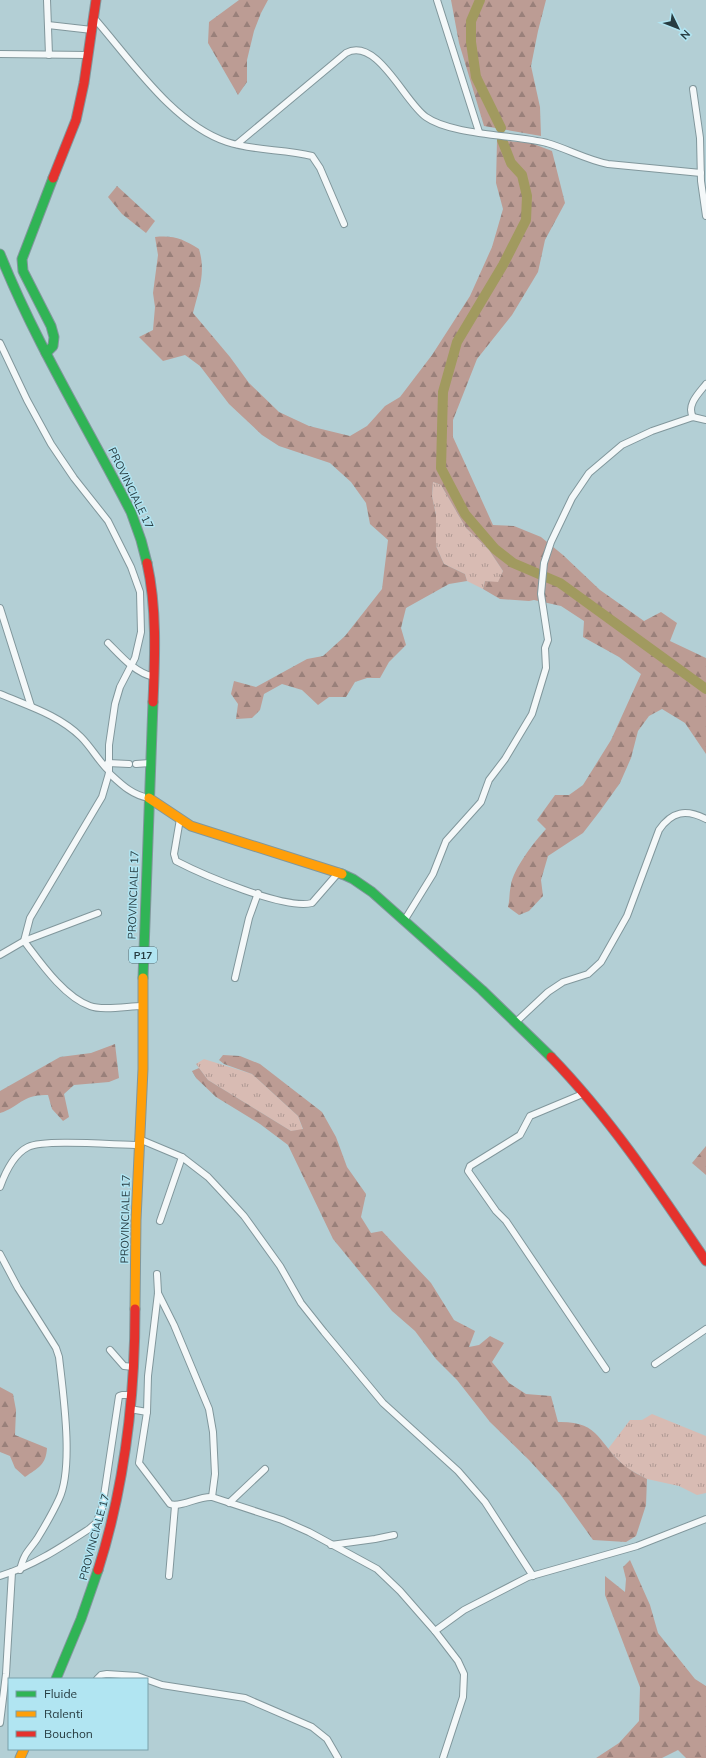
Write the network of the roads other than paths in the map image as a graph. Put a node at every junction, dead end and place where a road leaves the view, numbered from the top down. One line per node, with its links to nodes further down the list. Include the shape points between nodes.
1 (47, 0): 5 (street)
2 (96, 0): 4 (main road)
3 (437, 0): 13 (street)
4 (94, 18): 6 (main road); 14 (street, via 153,87 184,117 216,138)
5 (48, 26): 6 (street); 8 (street)
6 (92, 30): 9 (main road)
7 (0, 54): 8 (street)
8 (49, 55): 9 (street)
9 (88, 55): 20 (main road, via 76,120 22,259 23,271 54,337 53,346)
10 (693, 89): 11 (street)
11 (699, 129): 12 (street); 15 (street)
12 (706, 130)
13 (479, 132): 14 (street, via 440,124 427,118 413,106 395,79 380,63 353,49); 15 (street, via 548,144 608,164)
14 (237, 144): 17 (street, via 312,156 320,168)
15 (701, 173): 16 (street)
16 (706, 216)
17 (344, 224)
18 (0, 254): 20 (main road, PROVINCIALE 17 / P17, via 10,282)
19 (0, 346): 26 (street, via 51,444 74,478 104,513 138,583 141,632)
20 (46, 353): 27 (main road, PROVINCIALE 17 / P17, via 120,490 141,535 150,574)
21 (706, 384): 22 (street, via 690,407)
22 (693, 417): 23 (street); 41 (street, via 652,431 622,446 589,473 572,498 544,563 541,594 548,640 545,648 546,668 532,714 489,780 481,802 446,841 432,874)
23 (706, 420)
24 (0, 608): 29 (street)
25 (108, 643): 26 (street)
26 (132, 666): 27 (street); 30 (street, via 120,687 115,704)
27 (154, 677): 31 (main road, PROVINCIALE 17 / P17)
28 (0, 694): 29 (street)
29 (31, 706): 34 (street, via 45,712 76,733)
30 (108, 763): 32 (street); 34 (street)
31 (150, 763): 33 (street); 35 (main road, PROVINCIALE 17 / P17)
32 (129, 764)
33 (136, 764)
34 (109, 772): 35 (street, via 126,789 140,797); 42 (street, via 102,798 30,918)
35 (149, 798): 37 (main road); 45 (main road, PROVINCIALE 17 / P17)
36 (706, 819): 46 (street, via 682,813 666,820 659,830 627,916 601,962 588,974 563,982 548,992)
37 (180, 820): 38 (main road, via 209,832); 39 (street, via 174,854 176,861)
38 (339, 872): 39 (street, via 317,899 307,904 286,903); 41 (main road, via 372,892)
39 (258, 893): 44 (street, via 249,918)
40 (98, 913): 42 (street)
41 (404, 921): 46 (main road)
42 (24, 941): 43 (street); 45 (street, via 62,987 89,1006)
43 (0, 955)
44 (235, 978)
45 (142, 1006): 48 (main road, PROVINCIALE 17 / P17)
46 (516, 1022): 47 (main road)
47 (585, 1094): 53 (main road, via 615,1130); 60 (street, via 530,1116 520,1135 470,1166 468,1171 506,1221)
48 (139, 1142): 49 (street); 50 (street, via 61,1143 28,1147 20,1152); 59 (main road, PROVINCIALE 17 / P17)
49 (182, 1157): 51 (street); 77 (street, via 208,1176 244,1216 280,1266 301,1303 383,1403 458,1471 485,1502)
50 (0, 1187)
51 (160, 1221)
52 (0, 1254): 73 (street, via 59,1357 67,1462 60,1498 37,1539 24,1556)
53 (706, 1261)
54 (157, 1274): 55 (street)
55 (158, 1293): 63 (street, via 148,1376); 67 (street, via 209,1409 213,1432)
56 (706, 1329): 58 (street)
57 (110, 1350): 59 (street, via 124,1366)
58 (656, 1364)
59 (133, 1368): 61 (main road, PROVINCIALE 17 / P17)
60 (606, 1369)
61 (132, 1396): 62 (main road, PROVINCIALE 17 / P17); 64 (street, via 119,1396)
62 (130, 1409): 63 (street); 65 (main road, PROVINCIALE 17 / P17, via 130,1428)
63 (147, 1412): 69 (street, via 139,1463 166,1501)
64 (109, 1464): 65 (street); 73 (street, via 102,1509 96,1523 56,1551)
65 (123, 1464): 79 (main road, PROVINCIALE 17 / P17, via 109,1534 97,1577 78,1630)
66 (265, 1469): 68 (street)
67 (212, 1497): 68 (street); 69 (street)
68 (229, 1503): 72 (street, via 282,1520)
69 (175, 1506): 76 (street)
70 (706, 1519): 77 (street, via 638,1546)
71 (394, 1535): 72 (street)
72 (331, 1545): 78 (street, via 377,1569)
73 (20, 1570): 74 (street)
74 (12, 1572): 75 (street); 83 (street)
75 (0, 1576)
76 (169, 1576)
77 (533, 1576): 78 (street, via 464,1610)
78 (436, 1631): 86 (street, via 458,1661 464,1674 463,1697)
79 (56, 1678)
80 (98, 1678): 81 (street, via 107,1674)
81 (143, 1678)
82 (148, 1680): 85 (street, via 162,1685 245,1698 312,1727 327,1739)
83 (7, 1690): 84 (street)
84 (0, 1723)
85 (338, 1758)
86 (443, 1758)

